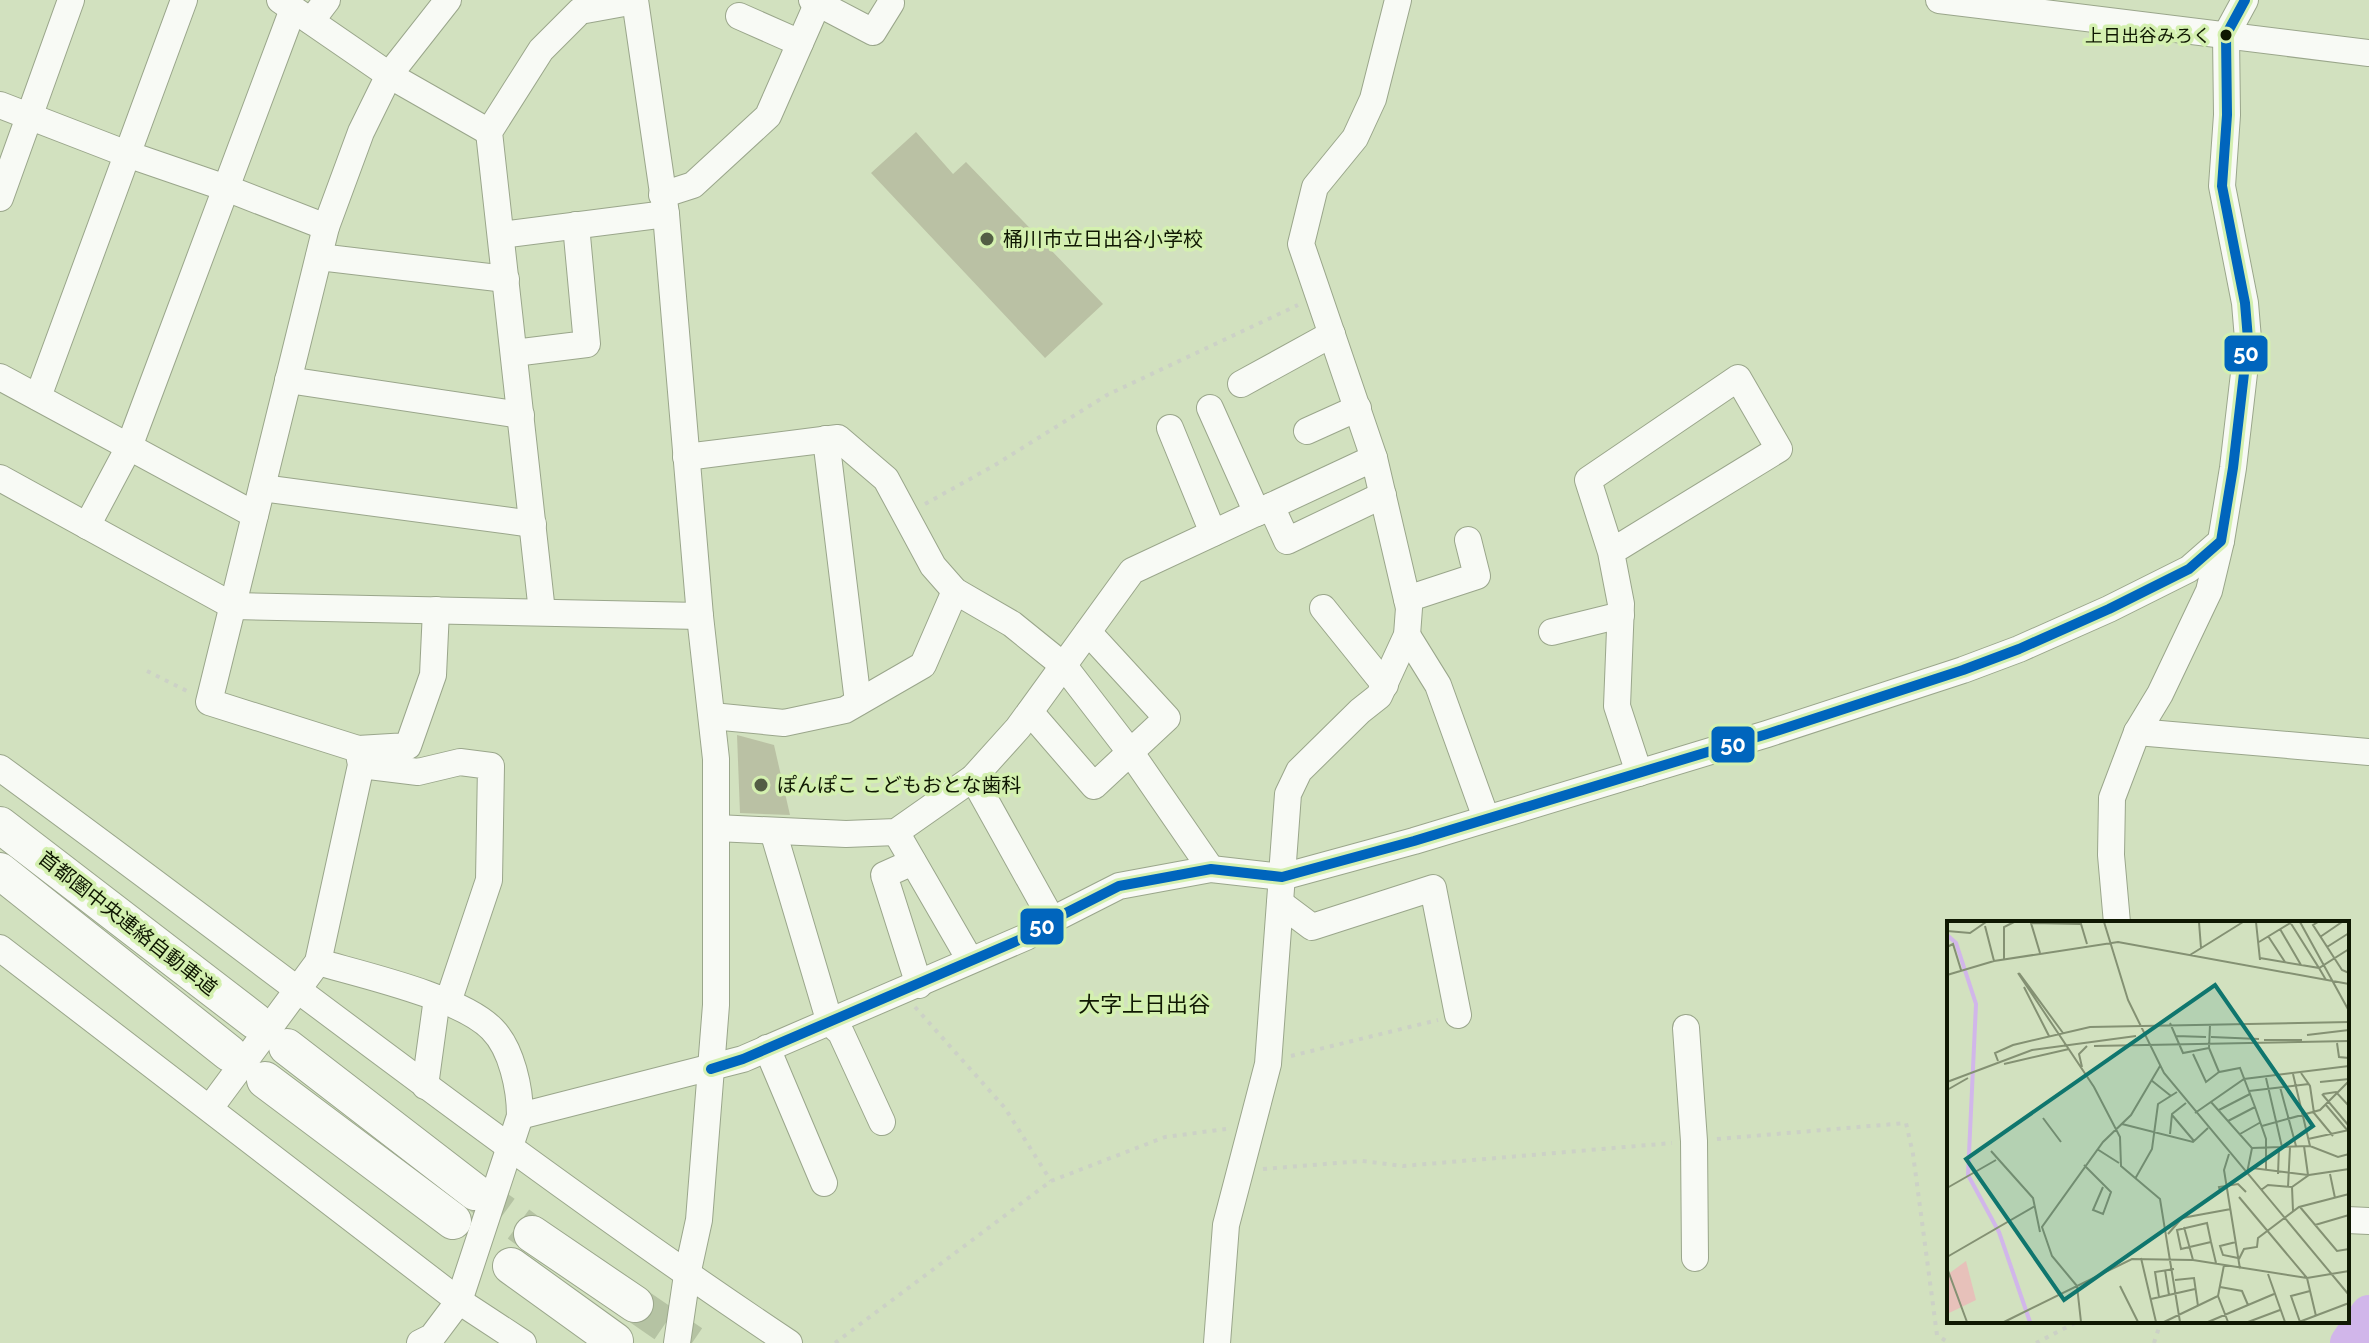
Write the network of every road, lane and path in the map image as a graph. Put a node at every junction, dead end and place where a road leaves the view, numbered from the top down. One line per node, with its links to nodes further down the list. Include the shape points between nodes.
1 (49, 0): 17 (street)
2 (71, 0): 17 (street)
3 (184, 0): 23 (street)
4 (327, 0): 13 (street)
5 (448, 0): 19 (street)
6 (635, 0): 12 (street); 26 (street)
7 (1398, 0): 33 (street, via 1373,99 1355,138 1315,187 1301,244)
8 (1939, 0): 15 (street)
9 (2245, 0): 15 (street)
10 (816, 1): 11 (street, via 873,32); 16 (street)
11 (891, 3)
12 (576, 5): 22 (street)
13 (295, 10): 19 (street); 24 (street)
14 (739, 16): 16 (street)
15 (2226, 35): 18 (street); 58 (street, via 2222,186 2248,339)
16 (800, 43): 26 (street, via 768,116)
17 (54, 47): 21 (street)
18 (2369, 53)
19 (389, 75): 22 (street); 28 (street, via 361,132)
20 (0, 105): 21 (street)
21 (29, 115): 23 (street); 25 (street)
22 (489, 132): 29 (street)
23 (127, 154): 24 (street); 38 (street)
24 (226, 188): 28 (street); 45 (street)
25 (0, 198)
26 (664, 205): 27 (street); 46 (street)
27 (576, 225): 29 (street); 34 (street, via 587,344)
28 (326, 227): 30 (street)
29 (501, 235): 31 (street)
30 (319, 257): 31 (street); 36 (street)
31 (506, 279): 34 (street)
32 (1294, 292): 53 (path, via 1299,304 1107,395)
33 (1332, 334): 37 (street); 40 (street)
34 (514, 353): 41 (street)
35 (0, 377): 38 (street)
36 (288, 380): 41 (street); 49 (street)
37 (1241, 384)
38 (38, 397): 45 (street)
39 (1210, 408): 51 (street)
40 (1358, 408): 43 (street); 47 (street)
41 (521, 415): 54 (street)
42 (1170, 428): 56 (street)
43 (1307, 431)
44 (826, 439): 46 (street); 53 (street, via 838,438 886,479); 75 (street)
45 (129, 447): 52 (street); 55 (street)
46 (686, 457): 67 (street)
47 (1374, 458): 50 (street); 51 (street)
48 (0, 478): 55 (street)
49 (262, 488): 52 (street); 54 (street)
50 (1383, 495): 51 (street, via 1287,541); 61 (street)
51 (1264, 509): 56 (street)
52 (255, 515): 62 (street)
53 (905, 515): 60 (street, via 933,566)
54 (533, 524): 65 (street)
55 (87, 526): 62 (street)
56 (1213, 533): 68 (street, via 1132,571)
57 (1468, 540): 61 (street, via 1477,576)
58 (2221, 541): 78 (street, via 2209,591); 83 (street, via 2189,569 2019,649)
59 (1611, 552): 59 (street, via 1588,480 1738,378 1779,449); 66 (street)
60 (955, 591): 71 (street, via 1012,624); 75 (street, via 923,665)
61 (1407, 599): 70 (street)
62 (233, 606): 64 (street); 74 (street)
63 (1323, 608): 73 (street)
64 (436, 610): 65 (street); 81 (street, via 433,675 408,746)
65 (542, 612): 67 (street)
66 (1621, 615): 69 (street); 83 (street, via 1617,706)
67 (700, 616): 77 (street)
68 (1088, 632): 71 (street); 80 (street, via 1167,718)
69 (1552, 632)
70 (1407, 635): 73 (street); 85 (street, via 1438,685)
71 (1064, 666): 76 (street); 80 (street)
72 (147, 671): 74 (path)
73 (1385, 685): 93 (street, via 1299,771 1288,794)
74 (209, 702): 81 (street)
75 (858, 702): 77 (street, via 845,710 784,723)
76 (1030, 712): 80 (street, via 1094,786); 84 (street)
77 (712, 716): 87 (street)
78 (2137, 732): 79 (street); 96 (street, via 2112,798)
79 (2369, 752)
80 (1131, 753): 91 (street)
81 (360, 757): 99 (street); 102 (street, via 418,772 460,762 491,766 489,880)
82 (0, 768): 101 (street)
83 (1639, 773): 85 (street)
84 (973, 778): 89 (street); 95 (street)
85 (1486, 818): 93 (street)
86 (0, 825): 104 (highway, 首都圏中央連絡自動車道)
87 (716, 828): 88 (street); 111 (street)
88 (773, 831): 89 (street); 105 (street)
89 (896, 832): 90 (street)
90 (913, 862): 98 (street); 100 (street, via 884,875)
91 (1211, 869): 93 (street); 95 (street, via 1119,886)
92 (0, 871): 109 (highway, 首都圏中央連絡自動車道)
93 (1282, 877): 94 (street)
94 (1280, 903): 103 (street, via 1312,927 1433,888); 110 (street)
95 (1052, 920): 98 (street)
96 (2117, 921)
97 (0, 948): 114 (street)
98 (970, 960): 100 (street)
99 (318, 962): 101 (street); 102 (street)
100 (910, 988): 105 (street); 121 (path, via 1005,1108)
101 (297, 991): 113 (street); 114 (street)
102 (442, 1000): 113 (street); 115 (street, via 494,1030 520,1095)
103 (1458, 1015): 110 (path, via 1291,1056)
104 (255, 1021)
105 (830, 1023): 108 (street); 116 (street, via 841,1033)
106 (1686, 1028): 118 (street)
107 (287, 1047): 123 (highway)
108 (767, 1048): 111 (street); 122 (street)
109 (229, 1053)
110 (1269, 1055): 117 (street)
111 (711, 1069): 115 (street); 130 (street, via 699,1220)
112 (265, 1080): 125 (highway)
113 (425, 1086): 119 (street)
114 (210, 1108): 131 (street)
115 (520, 1116): 119 (street)
116 (882, 1122)
117 (1252, 1126): 120 (street); 121 (path, via 1165,1137)
118 (1694, 1141): 120 (path, via 1403,1166 1362,1161); 128 (street); 142 (path, via 1906,1123 1937,1335)
119 (510, 1150): 130 (street); 131 (street)
120 (1241, 1171): 141 (street, via 1226,1225)
121 (1051, 1181): 140 (path)
122 (824, 1183)
123 (475, 1192)
124 (2349, 1220): 126 (street)
125 (453, 1221)
126 (2369, 1221)
127 (532, 1234): 132 (highway)
128 (1695, 1258)
129 (511, 1266): 135 (highway)
130 (687, 1275): 138 (street); 139 (street)
131 (459, 1301): 136 (street, via 432,1337); 137 (street)
132 (635, 1304)
133 (2075, 1323): 143 (path)
134 (2160, 1323): 144 (path)
135 (615, 1341)
136 (420, 1343)
137 (523, 1343)
138 (677, 1343)
139 (789, 1343)
140 (835, 1343)
141 (1217, 1343)
142 (1949, 1343)
143 (2036, 1343)
144 (2154, 1343)

